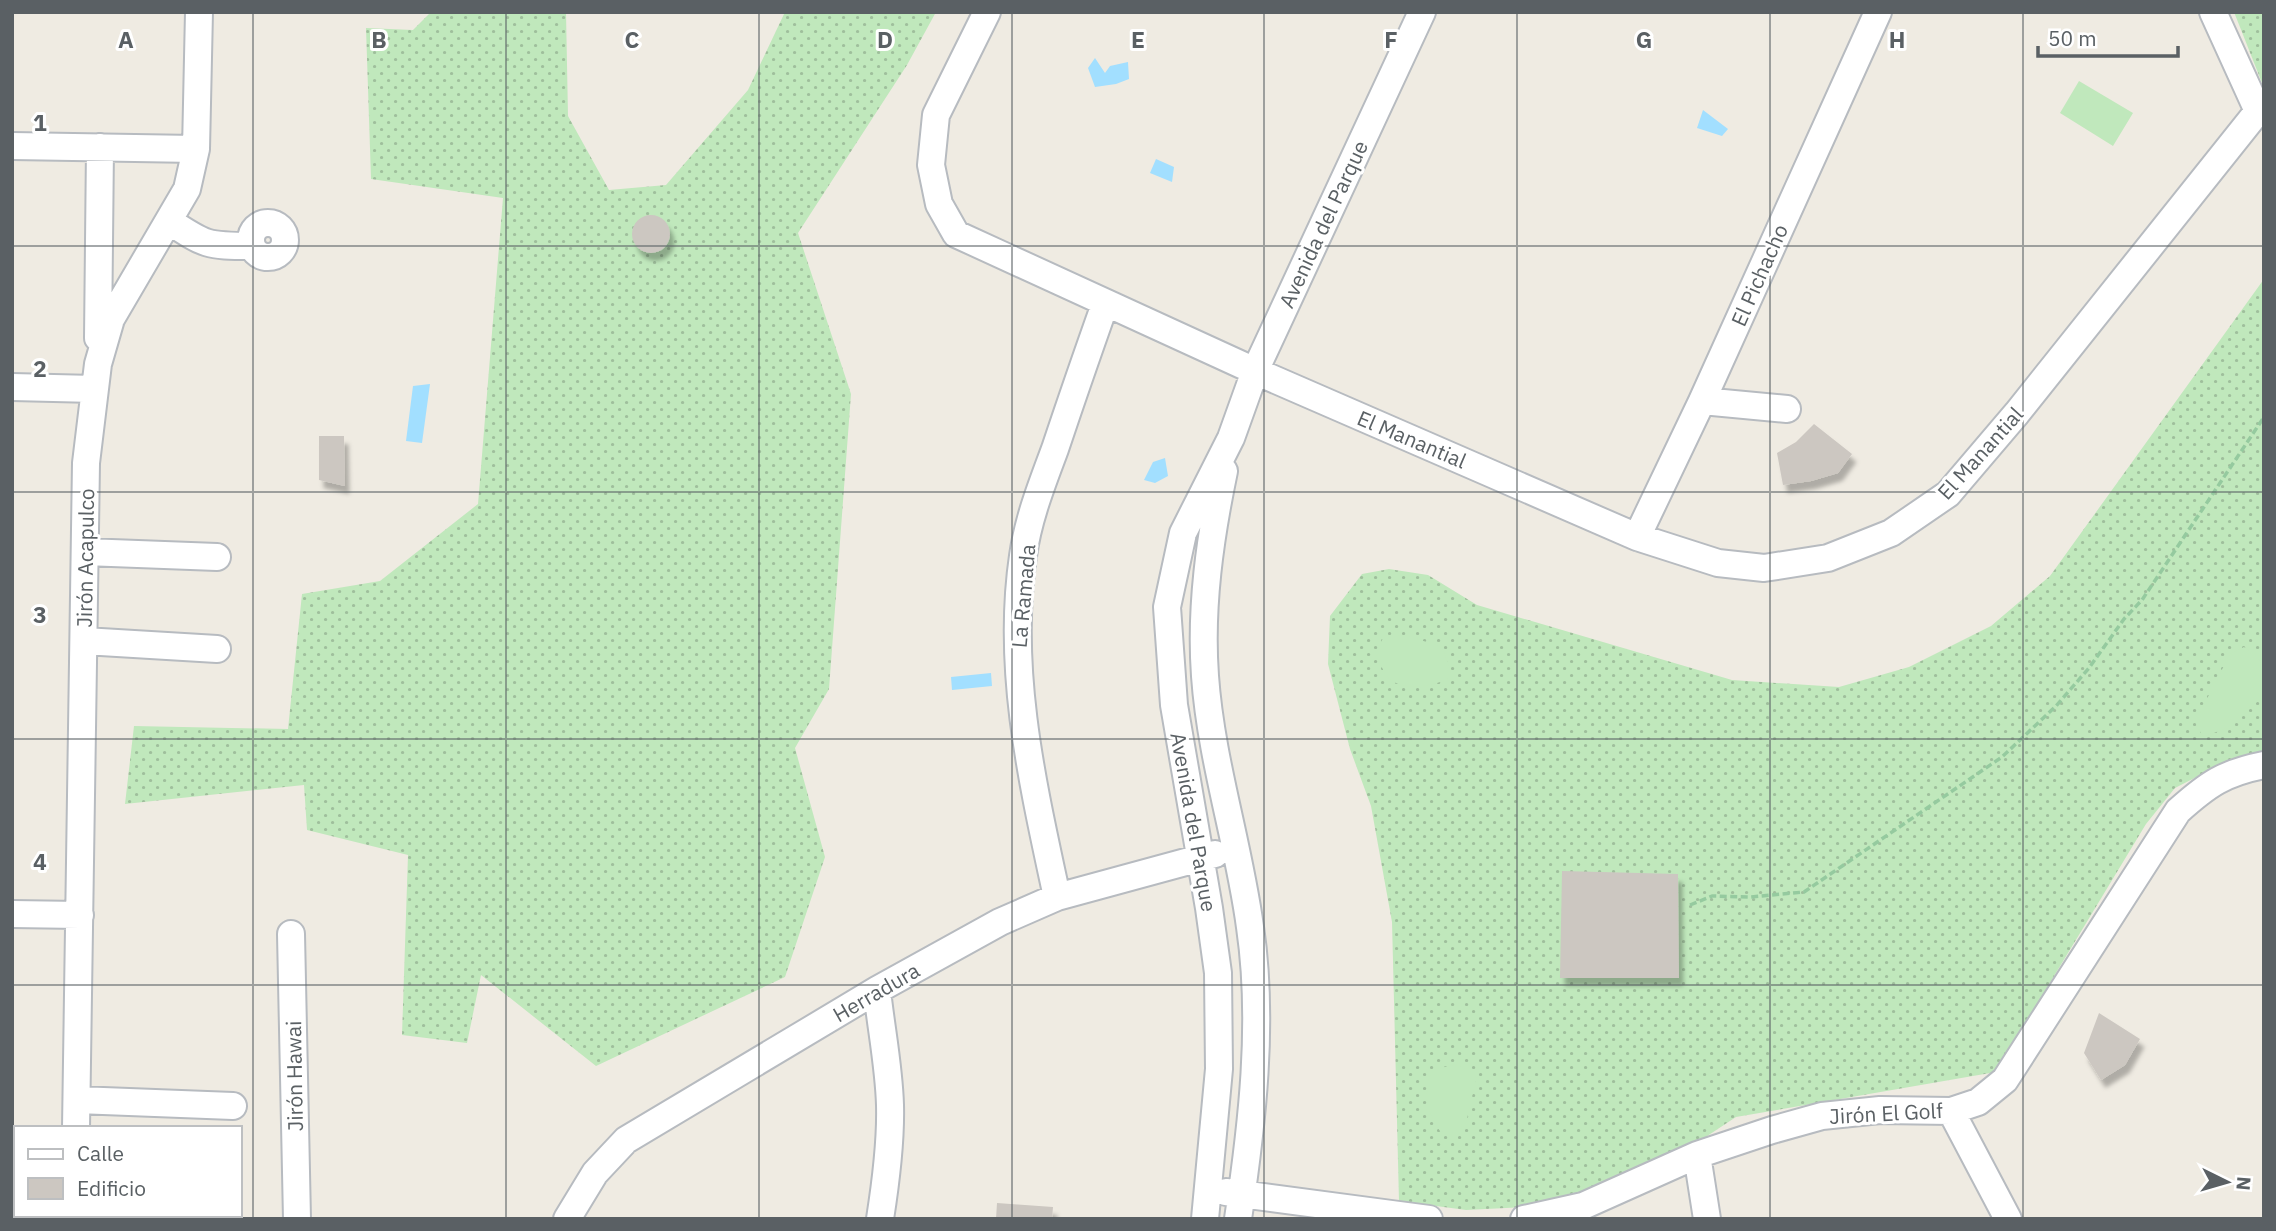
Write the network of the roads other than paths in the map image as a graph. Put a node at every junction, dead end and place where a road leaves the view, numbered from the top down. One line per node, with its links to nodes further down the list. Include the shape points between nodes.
1 (199, 12): 8 (street, Jirón Acapulco)
2 (987, 12): 11 (street, El Manantial, via 936,115 931,165 939,204 956,234)
3 (1422, 12): 12 (street, Avenida del Parque)
4 (1878, 12): 15 (street, El Pichacho)
5 (2213, 12): 18 (street, El Manantial, via 2258,111 1948,494 1891,533 1828,558 1764,568 1718,563)
6 (12, 146): 7 (street)
7 (100, 148): 8 (street); 13 (street)
8 (196, 149): 9 (street, Jirón Acapulco, via 187,189)
9 (169, 221): 10 (street, via 214,246); 13 (street, Jirón Acapulco, via 111,319)
10 (251, 246)
11 (1105, 304): 12 (street, El Manantial); 26 (street, La Ramada, via 1037,498 1023,554 1018,609 1018,667 1029,771)
12 (1255, 371): 17 (street, Avenida del Parque); 18 (street, El Manantial)
13 (96, 376): 14 (street); 19 (street, Jirón Acapulco, via 86,463)
14 (12, 387)
15 (1702, 401): 16 (street); 18 (street, El Pichacho)
16 (1787, 409)
17 (1231, 438): 24 (street, Avenida del Parque, via 1212,528 1205,677); 25 (street, Avenida del Parque, via 1182,533 1167,607 1174,705)
18 (1637, 537)
19 (85, 552): 20 (street); 21 (street, Jirón Acapulco)
20 (217, 556)
21 (84, 641): 22 (street); 28 (street, Jirón Acapulco)
22 (217, 649)
23 (2264, 765): 33 (street, Jirón El Golf, via 2207,785 2178,811 2005,1080 1978,1102)
24 (1235, 848): 25 (street, Herradura); 37 (street, Avenida del Parque, via 1251,928 1256,1002)
25 (1200, 858): 26 (street, Herradura); 36 (street, Avenida del Parque, via 1219,1005 1219,1069)
26 (1057, 897): 30 (street, Herradura, via 1000,922)
27 (12, 914): 28 (street)
28 (80, 915): 31 (street, Jirón Acapulco)
29 (291, 934): 39 (street, Jirón Hawai)
30 (877, 990): 40 (street, Herradura, via 626,1140 595,1173); 41 (street, via 890,1102)
31 (77, 1100): 32 (street); 34 (street, Jirón Acapulco)
32 (233, 1106)
33 (1951, 1111): 35 (street, Jirón El Golf, via 1880,1110 1822,1116); 46 (street)
34 (76, 1126)
35 (1697, 1155): 38 (street, Jirón El Golf); 45 (street)
36 (1208, 1189): 37 (street); 42 (street, Avenida del Parque)
37 (1240, 1206): 43 (street)
38 (1579, 1212): 44 (street, Jirón El Golf)
39 (297, 1219)
40 (567, 1219)
41 (880, 1219)
42 (1205, 1219)
43 (1429, 1219)
44 (1524, 1219)
45 (1707, 1219)
46 (2008, 1219)

